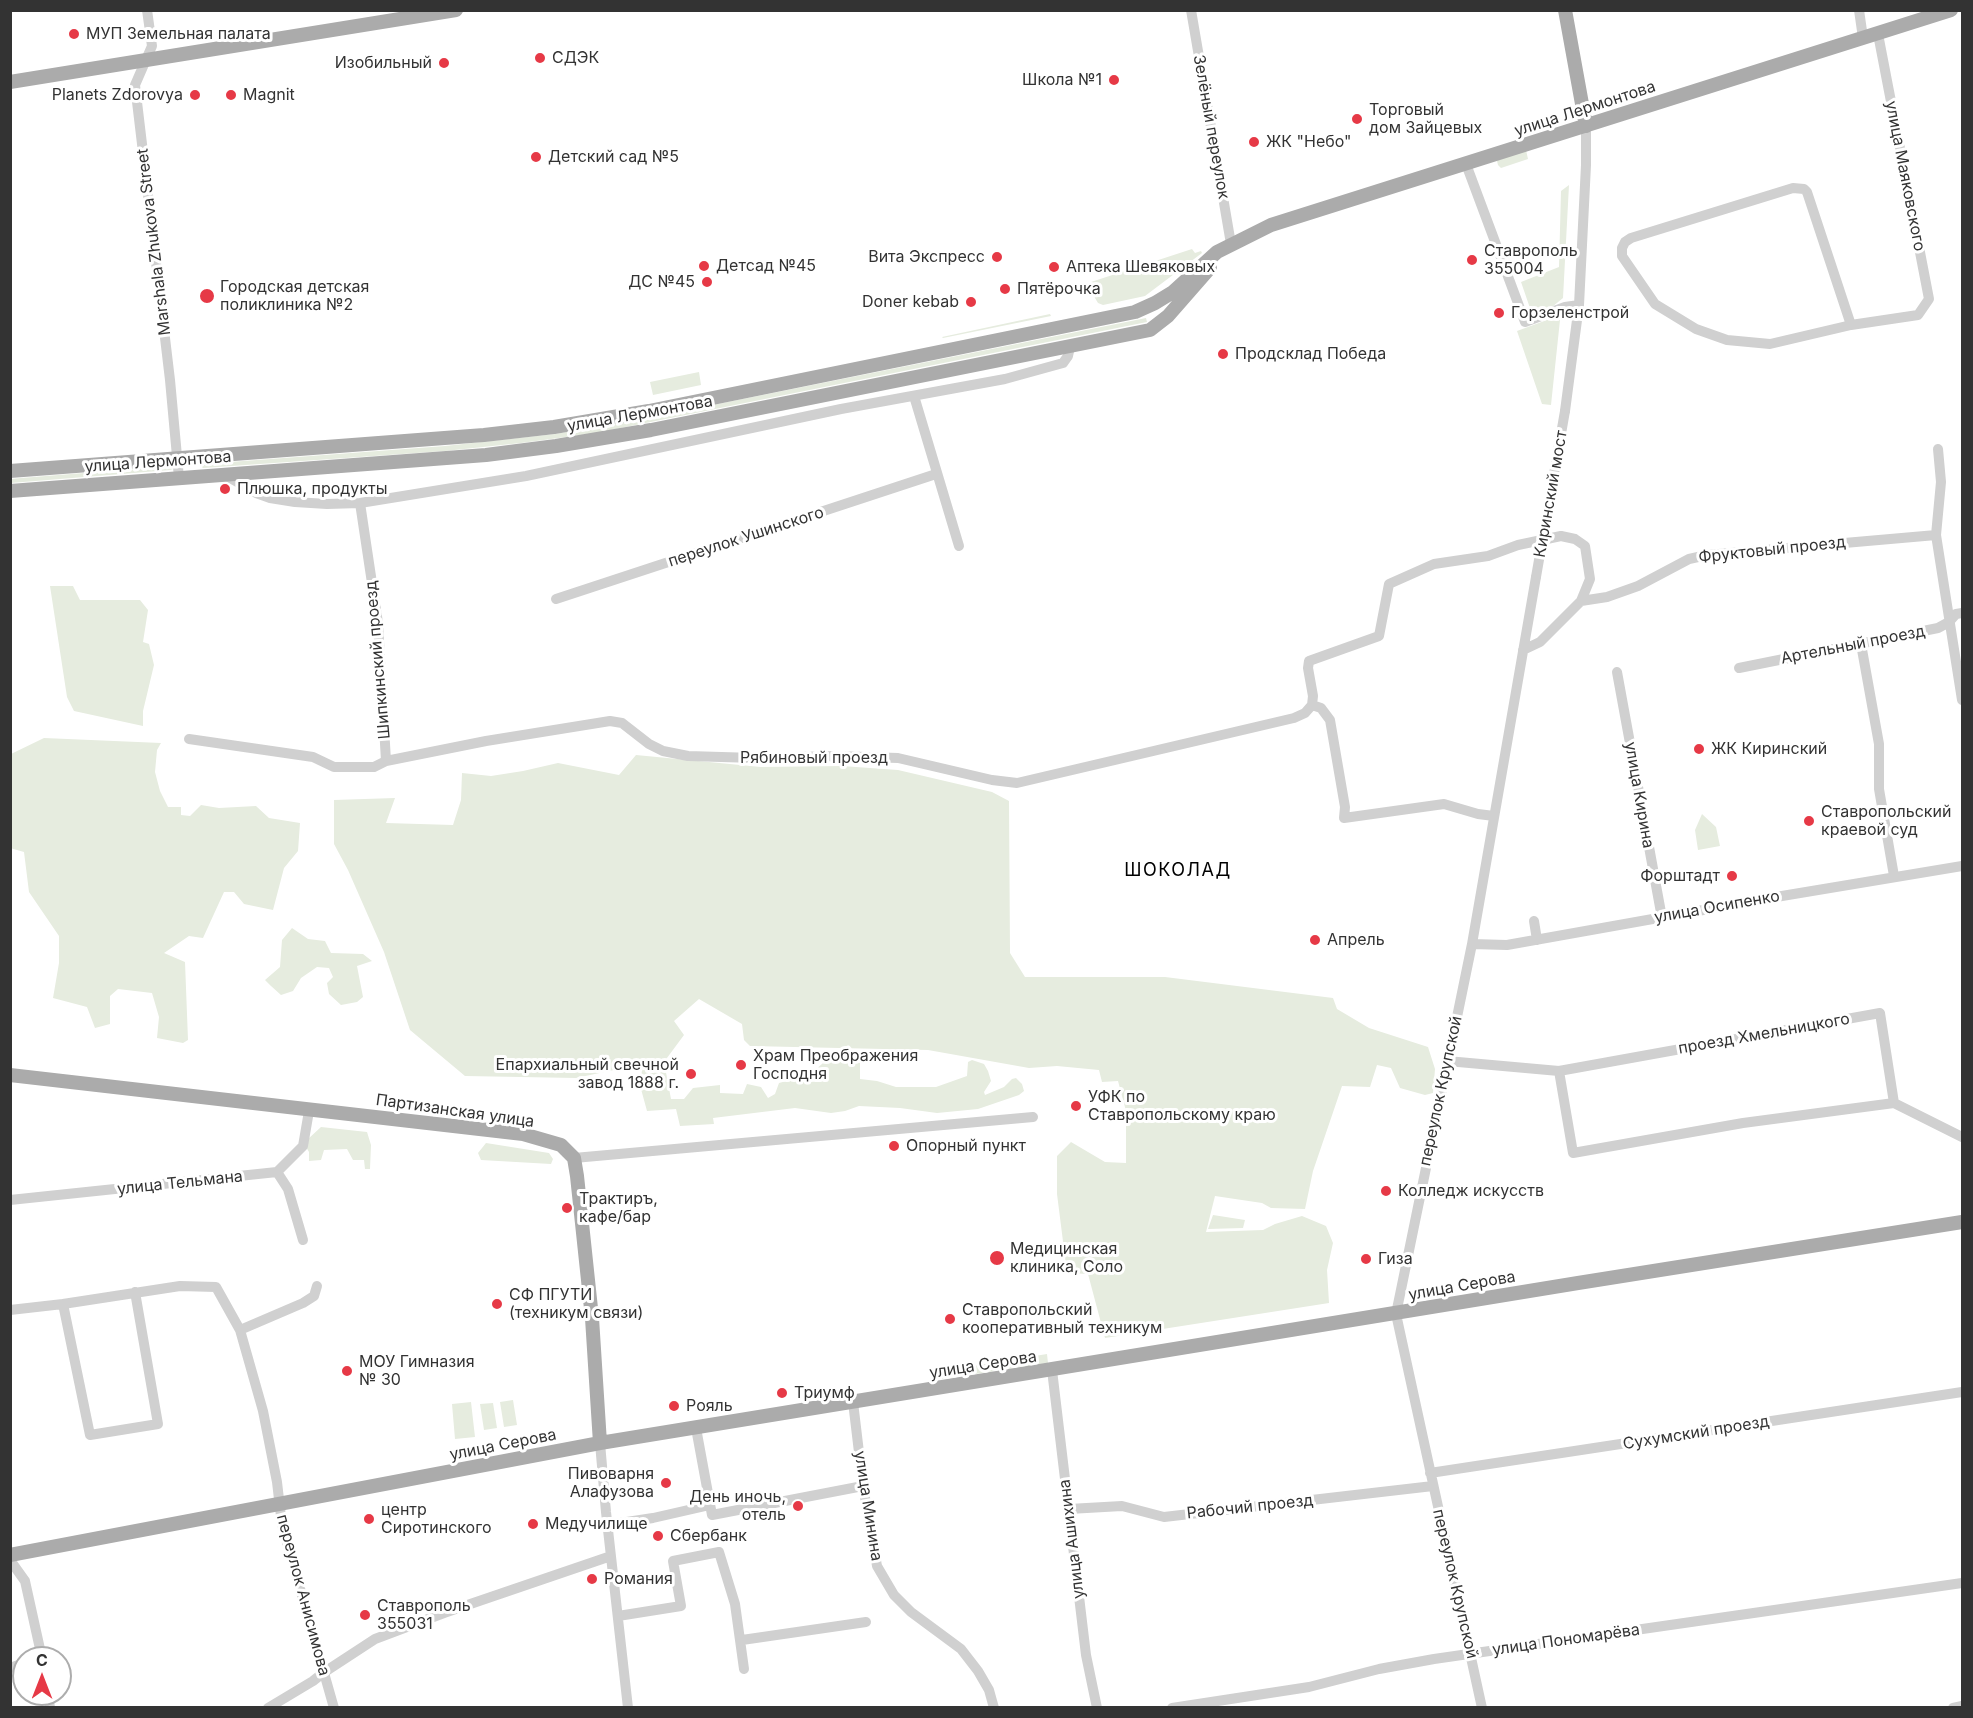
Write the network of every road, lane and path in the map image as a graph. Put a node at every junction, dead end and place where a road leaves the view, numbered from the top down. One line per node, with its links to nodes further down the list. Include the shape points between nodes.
1 (147, 10): 9 (street, Marshala Zhukova Street, via 152,46)
2 (456, 10): 9 (main road)
3 (1191, 10): 13 (street, Зелёный переулок)
4 (1565, 10): 11 (main road)
5 (1859, 10): 8 (street)
6 (1951, 10): 7 (main road, улица Лермонтова)
7 (1878, 34): 8 (main road, улица Лермонтова); 16 (street, улица Маяковского, via 1929,299 1918,315)
8 (1863, 38): 11 (main road, улица Лермонтова)
9 (147, 60): 10 (main road); 21 (street, Marshala Zhukova Street, via 135,85)
10 (10, 82)
11 (1586, 126): 12 (main road, улица Лермонтова); 14 (street)
12 (1466, 164): 13 (main road, улица Лермонтова, via 1271,225); 14 (street, via 1525,322)
13 (1231, 244): 15 (main road, улица Лермонтова, via 1173,292); 17 (main road, улица Лермонтова, via 1160,323)
14 (1579, 305): 30 (street, Киринский мост, bridge)
15 (1135, 312): 17 (main road, via 1152,320); 21 (main road, улица Лермонтова, via 554,427)
16 (1851, 325): 16 (street, via 1804,189 1793,188 1632,238 1622,248 1622,255 1654,304 1696,329 1726,340 1770,344)
17 (1137, 334): 18 (main road, улица Лермонтова)
18 (1070, 347): 19 (street, via 1063,363 1051,368); 23 (main road, улица Лермонтова, via 567,445)
19 (914, 396): 24 (street); 27 (street, via 526,476)
20 (1938, 449): 28 (street, via 1941,482)
21 (177, 459): 22 (main road, улица Лермонтова); 25 (street, Marshala Zhukova Street)
22 (10, 471)
23 (225, 474): 25 (main road, улица Лермонтова); 27 (street, via 270,498)
24 (936, 474): 29 (street); 31 (street, переулок Ушинского)
25 (178, 478): 26 (main road, улица Лермонтова)
26 (10, 491)
27 (360, 503): 42 (street, Шипкинский проезд, via 378,623)
28 (1936, 535): 32 (street, Фруктовый проезд, via 1707,555 1689,559 1627,590); 34 (street)
29 (959, 546)
30 (1536, 577): 36 (street, переулок Крупской)
31 (556, 599)
32 (1581, 601): 36 (street, via 1540,642); 40 (street, via 1590,579 1589,561 1585,546 1575,539 1561,536 1488,556 1434,564 1389,584 1379,636 1309,661)
33 (1962, 613): 34 (street, Артельный проезд)
34 (1949, 622): 35 (street, Артельный проезд, via 1938,628); 39 (street)
35 (1861, 644): 37 (street, Артельный проезд); 45 (street, via 1879,744 1879,789)
36 (1523, 650): 43 (street, переулок Крупской)
37 (1739, 668)
38 (1617, 672): 46 (street, улица Кирина)
39 (1962, 700)
40 (1312, 705): 42 (street, Рябиновый проезд, via 1294,718 1017,783 898,758 688,756 663,751 622,723 610,721); 43 (street, via 1321,708 1330,720 1344,818 1444,804)
41 (189, 739): 42 (street, Шипкинский проезд, via 313,757 334,767 374,767)
42 (386, 761)
43 (1494, 816): 49 (street, переулок Крупской)
44 (1962, 866): 45 (street, улица Осипенко)
45 (1894, 876): 46 (street, улица Осипенко)
46 (1662, 918): 48 (street, улица Осипенко)
47 (1534, 921): 48 (street)
48 (1537, 940): 49 (street, улица Осипенко, via 1507,945)
49 (1472, 944): 50 (street, переулок Крупской)
50 (1447, 1060): 51 (street, проезд Хмельницкого); 66 (street, переулок Крупской)
51 (1559, 1071): 53 (street, via 1573,1153 1743,1123); 53 (street, проезд Хмельницкого, via 1880,1012)
52 (10, 1076): 54 (main road, Партизанская улица)
53 (1894, 1103): 56 (street)
54 (309, 1110): 57 (main road, Партизанская улица, via 523,1134 561,1145); 58 (street, via 303,1146)
55 (1033, 1117): 57 (street)
56 (1962, 1137)
57 (574, 1158): 72 (main road, via 589,1283)
58 (277, 1172): 59 (street, улица Тельмана); 61 (street, via 288,1189)
59 (10, 1200)
60 (1962, 1222): 66 (main road, улица Серова)
61 (303, 1240)
62 (317, 1286): 67 (street, via 314,1296 303,1303)
63 (135, 1292): 64 (street); 64 (street, via 158,1424 90,1435); 67 (street, переулок Анисимова, via 180,1286 216,1287)
64 (63, 1304): 65 (street)
65 (10, 1310)
66 (1396, 1314): 68 (main road, улица Серова); 73 (street, переулок Крупской)
67 (240, 1330): 76 (street, переулок Анисимова, via 263,1411)
68 (1052, 1370): 70 (main road, улица Серова); 78 (street, улица Ашихина)
69 (1962, 1392): 73 (street, Сухумский проезд)
70 (853, 1402): 71 (main road, улица Серова); 74 (street, улица Минина)
71 (696, 1428): 72 (main road, улица Серова); 77 (street)
72 (600, 1443): 76 (main road, улица Серова); 79 (street)
73 (1430, 1473): 75 (street, переулок Крупской)
74 (863, 1485): 77 (street, via 712,1515); 95 (street, улица Минина, via 878,1566 894,1595 961,1649 989,1690)
75 (1433, 1486): 78 (street, Рабочий проезд, via 1164,1516 1122,1506); 88 (street, переулок Крупской)
76 (280, 1505): 80 (main road, улица Серова); 90 (street, переулок Анисимова)
77 (710, 1505): 79 (street)
78 (1069, 1509): 96 (street, улица Ашихина, via 1086,1655)
79 (608, 1525): 81 (street)
80 (10, 1555)
81 (611, 1556): 84 (street); 90 (street, via 375,1640)
82 (10, 1560): 87 (street, via 25,1581)
83 (1962, 1583): 88 (street, улица Пономарёва)
84 (618, 1616): 86 (street, via 681,1606 673,1561 719,1552); 94 (street)
85 (866, 1622): 86 (street)
86 (742, 1640): 89 (street)
87 (39, 1646)
88 (1470, 1654): 97 (street, улица Пономарёва, via 1379,1669 1317,1686); 98 (street, переулок Крупской)
89 (744, 1669)
90 (323, 1673): 92 (street); 93 (street, переулок Анисимова)
91 (1962, 1706): 99 (street)
92 (268, 1707)
93 (334, 1707)
94 (628, 1707)
95 (994, 1707)
96 (1097, 1707)
97 (1172, 1707)
98 (1482, 1707)
99 (1953, 1707)

